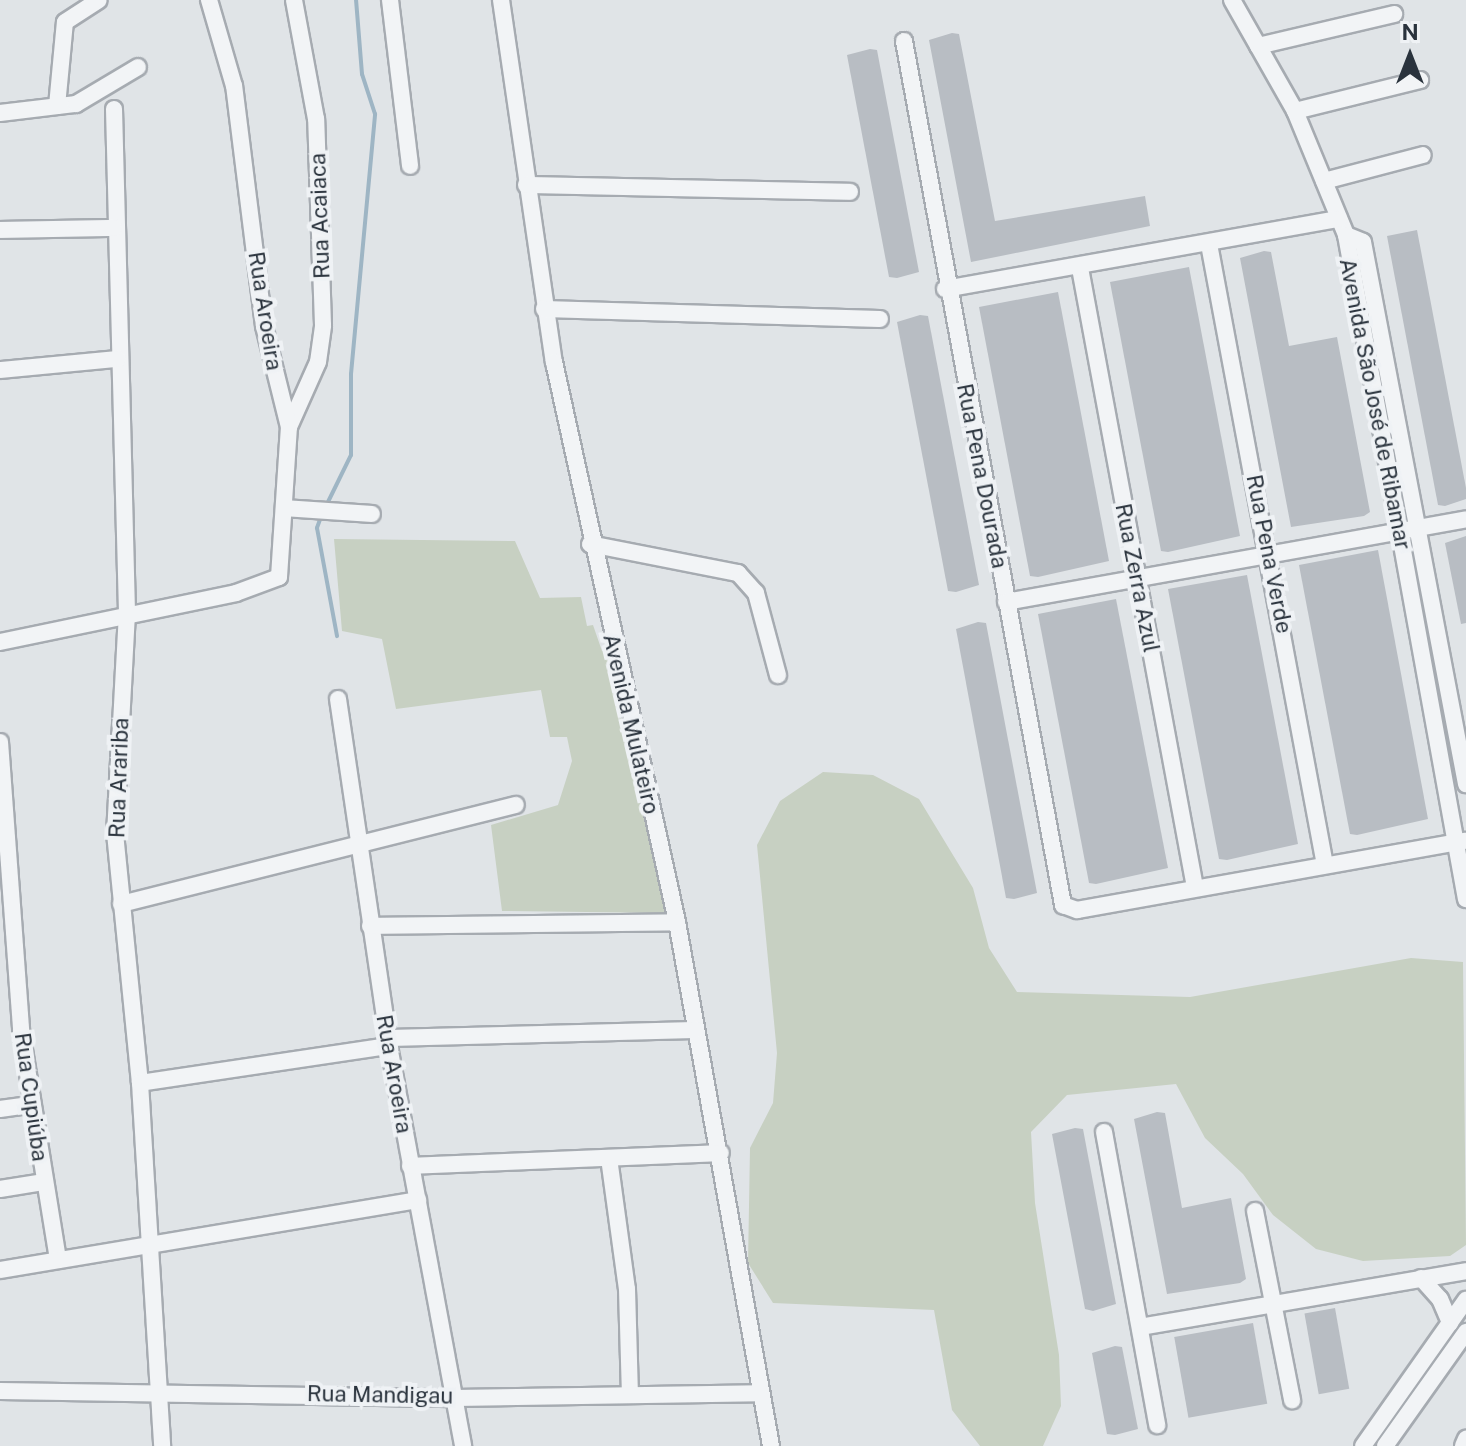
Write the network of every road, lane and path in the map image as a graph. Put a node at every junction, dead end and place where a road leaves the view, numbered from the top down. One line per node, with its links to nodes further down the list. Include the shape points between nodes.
1 (99, 0): 12 (street, via 65,22)
2 (209, 0): 31 (street, Rua Aroeira, via 234,86 264,326)
3 (294, 0): 31 (street, Rua Acaiaca, via 316,119 323,325 306,398)
4 (390, 0): 17 (street)
5 (501, 0): 19 (street, Avenida Mulateiro)
6 (1232, 0): 9 (street)
7 (1394, 14): 9 (street)
8 (904, 41): 26 (street, Rua Pena Dourada)
9 (1258, 46): 14 (street)
10 (138, 67): 12 (street, via 92,98)
11 (1420, 80): 14 (street)
12 (57, 106): 15 (street)
13 (114, 109): 22 (street, Rua Arariba)
14 (1295, 111): 18 (street)
15 (0, 113)
16 (1423, 155): 18 (street)
17 (410, 166)
18 (1324, 181): 21 (street)
19 (526, 185): 20 (street); 27 (street, Avenida Mulateiro)
20 (850, 192)
21 (1343, 227): 24 (street); 35 (street, Avenida São José de Ribamar, via 1363,242); 36 (street, Avenida São José de Ribamar)
22 (114, 228): 23 (street); 29 (street, Rua Arariba)
23 (0, 230)
24 (1209, 244): 25 (street); 38 (street, Rua Pena Verde)
25 (1080, 268): 26 (street); 39 (street, Rua Zerra Azul)
26 (945, 289): 40 (street, Rua Pena Dourada)
27 (544, 309): 28 (street); 37 (street, Avenida Mulateiro)
28 (880, 319)
29 (117, 359): 30 (street); 41 (street, Rua Arariba)
30 (0, 370)
31 (289, 427): 32 (street, Rua Aroeira)
32 (284, 508): 33 (street); 41 (street, Rua Aroeira, via 279,577 236,593)
33 (372, 514)
34 (1466, 519): 35 (street)
35 (1420, 527): 36 (street); 46 (street, Avenida São José de Ribamar)
36 (1400, 529): 38 (street); 48 (street, Avenida São José de Ribamar)
37 (590, 544): 43 (street, via 738,573 756,593); 54 (street, Avenida Mulateiro)
38 (1269, 554): 39 (street); 50 (street, Rua Pena Verde)
39 (1137, 578): 40 (street); 51 (street, Rua Zerra Azul)
40 (1006, 602): 51 (street, Rua Pena Dourada, via 1066,909)
41 (127, 613): 42 (street); 53 (street, Rua Arariba, via 115,833)
42 (0, 642)
43 (778, 675)
44 (338, 699): 49 (street, Rua Aroeira)
45 (0, 742): 56 (street, Rua Cupiúba)
46 (1466, 784)
47 (516, 805): 49 (street)
48 (1461, 842): 50 (street); 52 (street, Avenida São José de Ribamar)
49 (358, 849): 53 (street); 55 (street, Rua Aroeira)
50 (1325, 865): 51 (street)
51 (1195, 887)
52 (1466, 899)
53 (121, 904): 59 (street, Rua Arariba)
54 (677, 922): 55 (street); 57 (street, Avenida Mulateiro)
55 (370, 926): 58 (street, Rua Aroeira)
56 (6, 954): 60 (street, Rua Cupiúba)
57 (696, 1030): 58 (street); 63 (street, Avenida Mulateiro)
58 (389, 1042): 59 (street); 65 (street, Rua Aroeira)
59 (140, 1083): 70 (street, Rua Arariba)
60 (30, 1105): 61 (street); 66 (street, Rua Cupiúba)
61 (0, 1109)
62 (1104, 1132): 78 (street)
63 (721, 1153): 64 (street); 82 (street, Avenida Mulateiro)
64 (609, 1158): 65 (street); 83 (street, via 627,1289)
65 (410, 1166): 68 (street, Rua Aroeira)
66 (44, 1182): 67 (street); 71 (street, Rua Cupiúba)
67 (0, 1189)
68 (418, 1200): 70 (street); 84 (street, Rua Aroeira)
69 (1255, 1211): 76 (street)
70 (152, 1246): 71 (street); 80 (street, Rua Arariba)
71 (58, 1260): 72 (street)
72 (0, 1270)
73 (1466, 1271): 74 (street)
74 (1421, 1278): 76 (street); 77 (street, via 1440,1299)
75 (1466, 1301): 77 (street)
76 (1271, 1305): 78 (street); 85 (street)
77 (1450, 1323): 91 (street)
78 (1140, 1327): 86 (street)
79 (1466, 1332): 92 (street)
80 (158, 1390): 81 (street, Rua Mandigau); 84 (street, Rua Mandigau); 88 (street, Rua Arariba)
81 (0, 1391)
82 (759, 1393): 83 (street, Rua Mandigau); 90 (street, Avenida Mulateiro)
83 (630, 1395): 84 (street, Rua Mandigau)
84 (455, 1398): 89 (street, Rua Aroeira)
85 (1292, 1400)
86 (1157, 1425)
87 (1466, 1439): 93 (street)
88 (162, 1446)
89 (463, 1446)
90 (771, 1446)
91 (1363, 1446)
92 (1385, 1446)
93 (1463, 1446)

